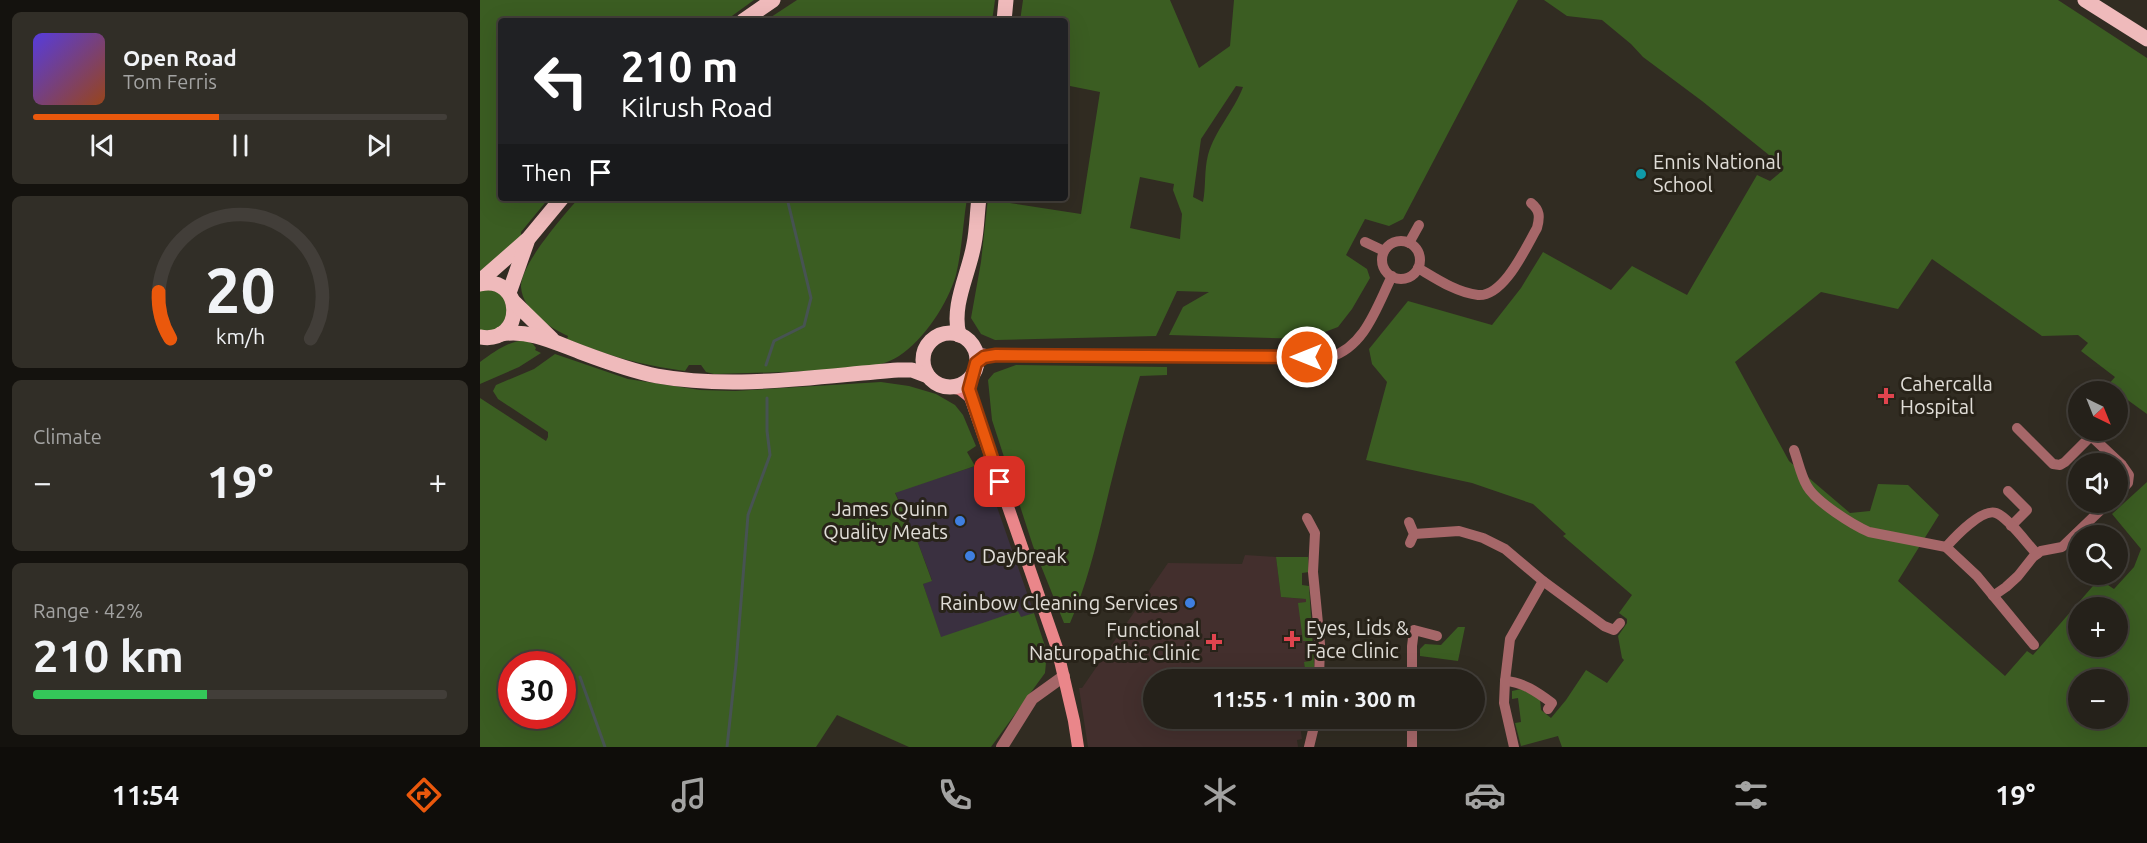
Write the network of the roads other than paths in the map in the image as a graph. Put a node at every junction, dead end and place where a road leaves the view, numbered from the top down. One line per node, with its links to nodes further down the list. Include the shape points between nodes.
1 (773, 0): 4 (main road)
2 (1006, 0): 5 (main road)
3 (2085, 0): 6 (main road)
4 (747, 18)
5 (1004, 18)
6 (2147, 39)
7 (560, 201): 11 (main road)
8 (979, 201): 18 (main road, via 974,245)
9 (1531, 203): 15 (street, via 1540,218 1537,228 1505,281 1488,294 1466,292)
10 (1419, 225): 13 (street)
11 (528, 239): 17 (main road); 19 (main road)
12 (1365, 242): 14 (street)
13 (1409, 243): 14 (street, via 1395,242); 15 (street, via 1419,255)
14 (1384, 251): 16 (street, via 1383,264)
15 (1418, 268): 16 (street, via 1406,278)
16 (1392, 276): 25 (street, via 1359,338 1330,357)
17 (480, 282): 19 (main road, via 502,287)
18 (961, 295): 20 (main road, via 956,324); 23 (main road, via 943,329)
19 (511, 297): 21 (main road, via 513,320 508,328); 22 (main road)
20 (959, 335): 23 (main road, via 947,333); 24 (main road)
21 (488, 339): 22 (main road, via 517,331)
22 (553, 340): 26 (main road, via 621,367 697,380 749,381)
23 (931, 342): 26 (main road, via 912,364); 28 (main road, via 923,362)
24 (973, 347): 25 (street); 27 (main road)
25 (990, 355): 27 (street)
26 (898, 369): 28 (main road)
27 (974, 369): 29 (main road, via 962,384); 30 (main road, via 969,382)
28 (928, 376): 29 (main road)
29 (950, 387): 30 (main road)
30 (970, 397): 50 (main road)
31 (2017, 428): 32 (street, via 2054,464 2065,462)
32 (2086, 441)
33 (2101, 441): 35 (street)
34 (1794, 450): 41 (street, via 1807,486 1859,528)
35 (2112, 453)
36 (2008, 490): 40 (street, via 2027,510)
37 (2098, 513): 42 (street, via 2062,547)
38 (1307, 519): 48 (street, via 1315,533 1313,572)
39 (1409, 522): 43 (street, via 1412,538 1460,531 1483,538 1505,549)
40 (2011, 526): 41 (street, via 1995,513 1988,513); 42 (street)
41 (1946, 547): 44 (street)
42 (2037, 554): 44 (street)
43 (1543, 581): 45 (street, via 1604,626 1614,630); 51 (street, via 1510,639)
44 (1993, 596): 47 (street)
45 (1620, 623)
46 (1437, 636): 49 (street, via 1414,630)
47 (2034, 645)
48 (1319, 669)
49 (1412, 669)
50 (1064, 676): 55 (street, via 1032,699); 56 (main road)
51 (1504, 681): 52 (street, via 1531,688 1552,703); 59 (street, via 1504,703)
52 (1548, 709)
53 (1313, 729): 57 (street)
54 (1412, 729): 58 (street)
55 (1002, 747)
56 (1078, 747)
57 (1309, 747)
58 (1413, 747)
59 (1514, 747)

